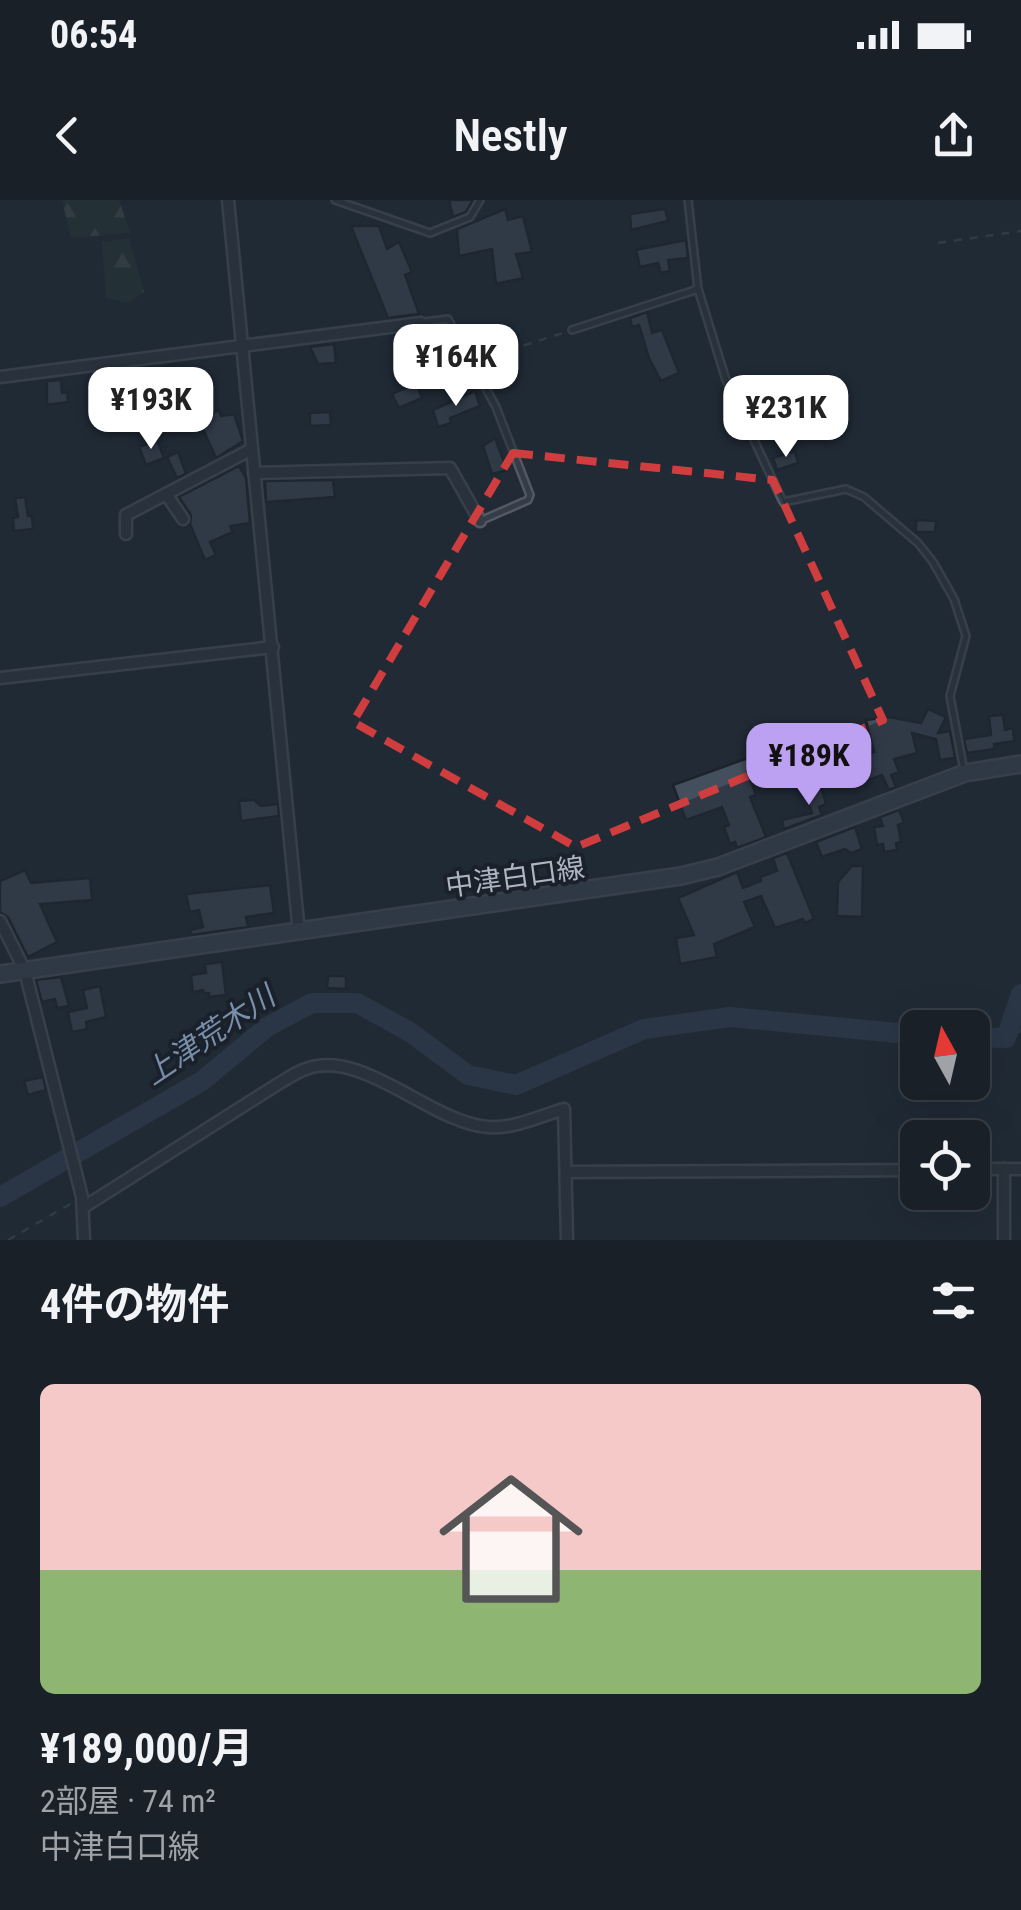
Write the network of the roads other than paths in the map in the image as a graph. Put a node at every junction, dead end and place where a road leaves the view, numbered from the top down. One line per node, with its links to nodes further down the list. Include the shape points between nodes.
1 (228, 200): 8 (street)
2 (336, 200): 3 (lane, via 430,232 470,217)
3 (480, 200)
4 (688, 200): 5 (lane)
5 (698, 290): 7 (lane); 19 (lane, via 726,380 783,502 846,489 864,497 918,543 954,599 966,636 950,696)
6 (421, 323): 8 (street); 14 (lane, via 448,319 496,407 530,495)
7 (572, 330)
8 (242, 346): 9 (street); 10 (street)
9 (0, 377)
10 (252, 449): 11 (street); 12 (street)
11 (254, 472): 14 (street, via 450,468); 16 (street)
12 (166, 494): 13 (street); 15 (street, via 126,514)
13 (183, 519)
14 (480, 521)
15 (126, 534)
16 (272, 647): 17 (street); 21 (street)
17 (0, 678)
18 (1021, 764): 19 (main road, 中津白口線)
19 (965, 774): 21 (main road, 中津白口線, via 681,876)
20 (0, 921): 22 (street)
21 (298, 933): 22 (main road, 中津白口線)
22 (25, 970): 23 (main road, 中津白口線); 29 (street)
23 (0, 974)
24 (990, 1169): 25 (street)
25 (1004, 1169): 26 (street); 32 (street)
26 (1021, 1169)
27 (900, 1170): 28 (street)
28 (568, 1172): 29 (street, via 564,1109 513,1125 465,1123 384,1083 331,1066 307,1068); 31 (street)
29 (82, 1198): 30 (street)
30 (84, 1240)
31 (567, 1240)
32 (1004, 1240)

